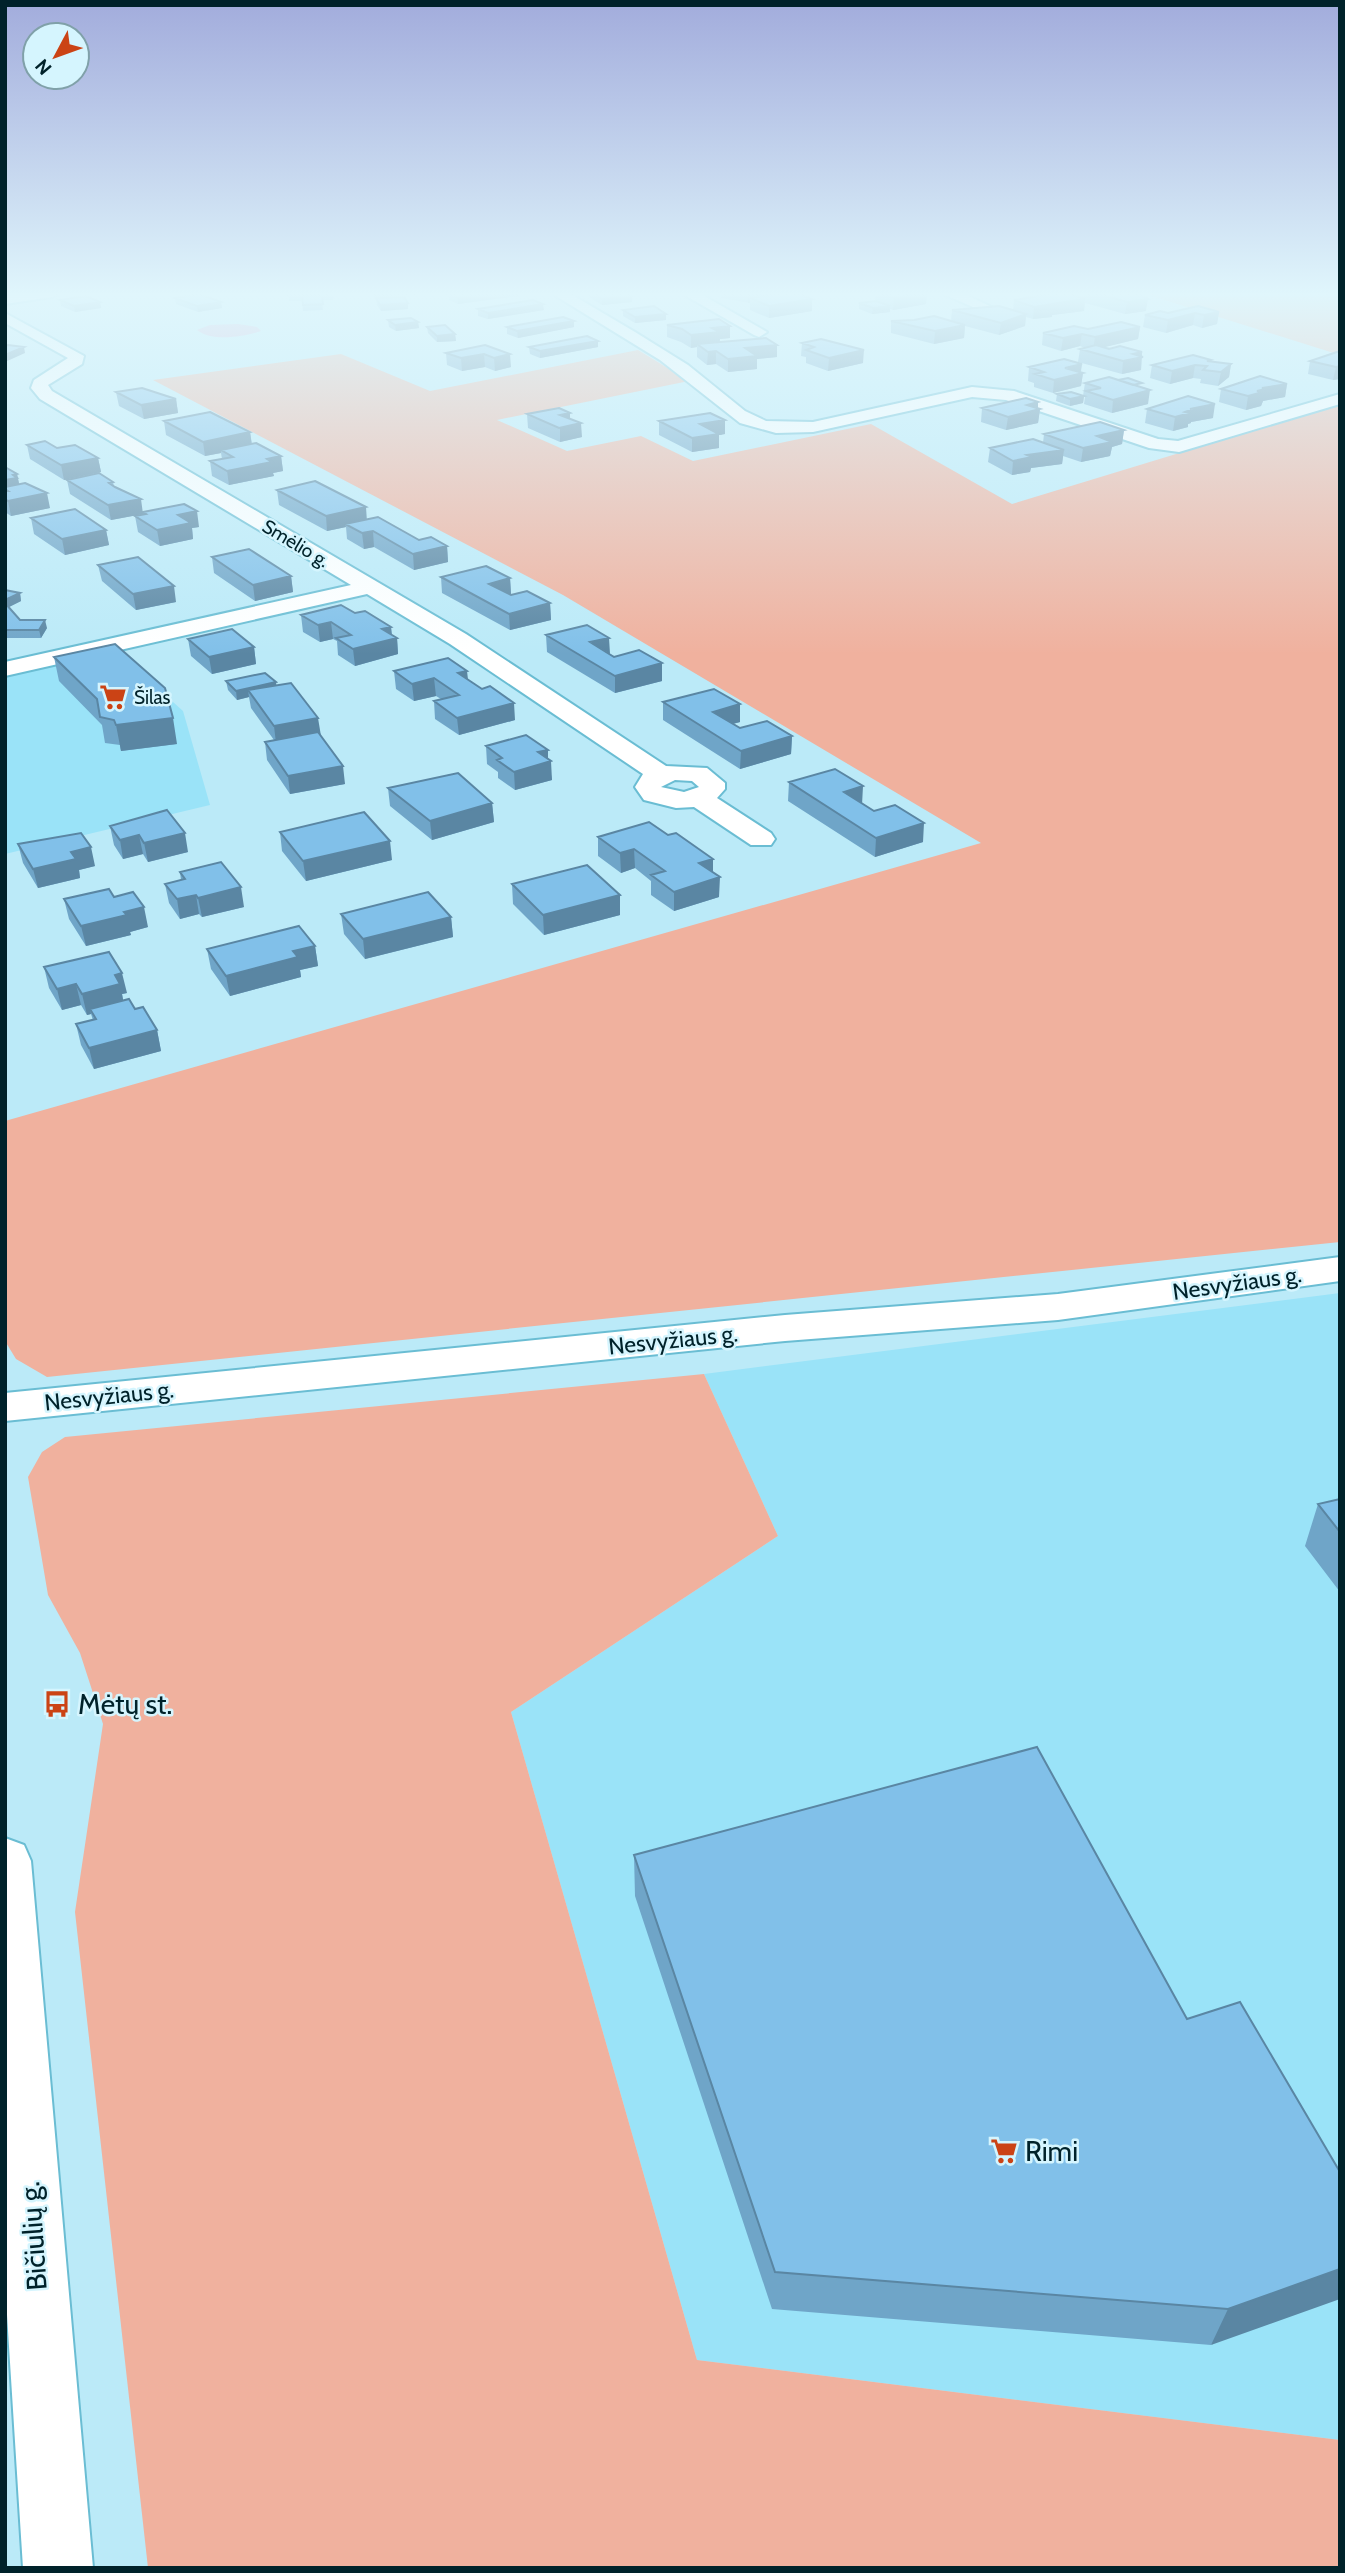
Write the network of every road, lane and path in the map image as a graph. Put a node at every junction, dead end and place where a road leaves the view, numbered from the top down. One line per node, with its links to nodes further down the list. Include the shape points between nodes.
1 (76, 413): 6 (street, Smėlio g.)
2 (737, 413): 3 (street, via 752,422 788,430)
3 (879, 413)
4 (1063, 413): 5 (street, via 1167,447 1190,445)
5 (1296, 413)
6 (370, 587): 7 (street); 8 (street, Smėlio g., via 458,639 661,774 648,787 653,794 698,798)
7 (5, 668)
8 (761, 839)
9 (1340, 1269): 10 (street, Nesvyžiaus g., via 1058,1307 785,1328)
10 (5, 1407)
11 (5, 1861): 12 (street, Bičiulių g.)
12 (58, 2568)

